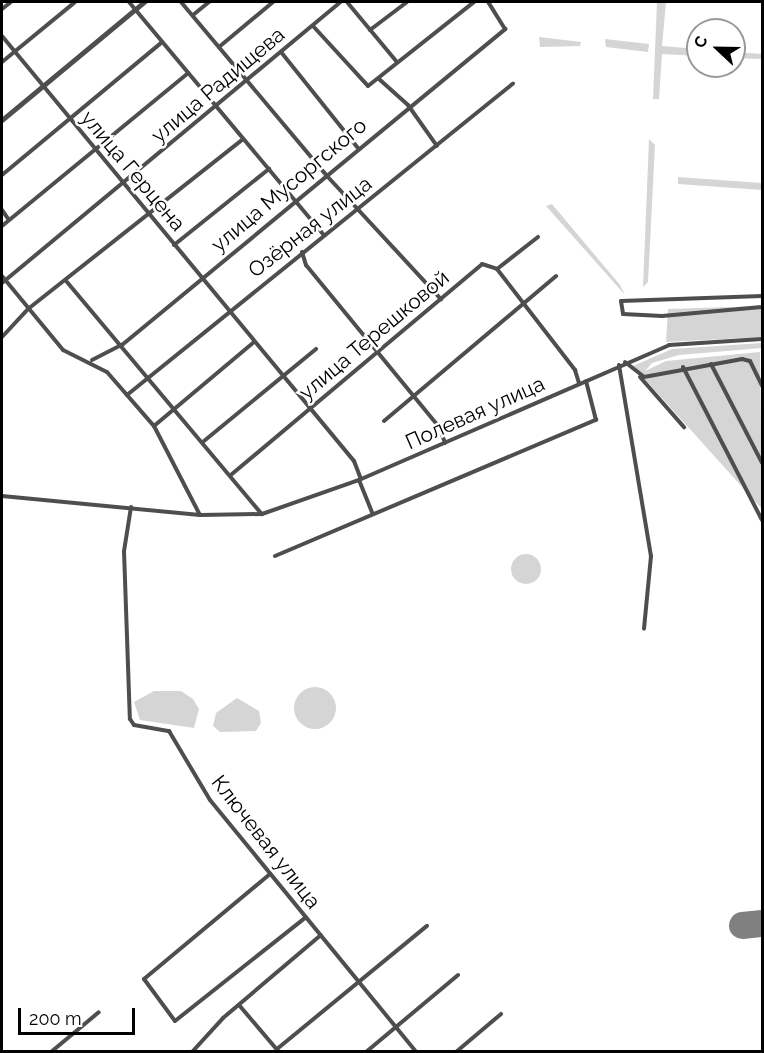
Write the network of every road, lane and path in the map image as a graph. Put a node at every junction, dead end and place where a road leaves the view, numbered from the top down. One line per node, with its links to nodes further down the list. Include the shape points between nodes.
1 (11, 2): 13 (street)
2 (75, 2): 21 (street)
3 (129, 2): 14 (street)
4 (144, 2): 14 (street)
5 (181, 2): 15 (street)
6 (209, 2): 15 (street)
7 (273, 2): 20 (street)
8 (341, 2): 16 (street, улица Радищева)
9 (347, 2): 17 (street)
10 (407, 2): 17 (street)
11 (474, 2): 24 (street)
12 (488, 2): 30 (street, улица Мусоргского, via 505,28)
13 (2, 9)
14 (135, 9): 19 (street); 29 (street)
15 (193, 15): 20 (street)
16 (313, 26): 22 (street, улица Радищева); 26 (street, via 363,84)
17 (370, 30): 24 (street)
18 (2, 36): 21 (street, улица Герцена)
19 (162, 42): 25 (street); 32 (street)
20 (219, 47): 27 (street)
21 (14, 52): 23 (street); 29 (street, улица Герцена)
22 (281, 52): 27 (street, улица Радищева); 36 (street)
23 (2, 62)
24 (397, 62): 26 (street)
25 (188, 73): 31 (street); 37 (street)
26 (379, 78): 30 (street)
27 (245, 80): 31 (street, улица Радищева); 40 (street)
28 (513, 84): 35 (street, Озёрная улица)
29 (42, 86): 32 (street, улица Герцена); 33 (street)
30 (408, 105): 35 (street); 36 (street, улица Мусоргского)
31 (216, 106): 34 (street); 41 (street, улица Радищева)
32 (69, 119): 37 (street, улица Герцена); 39 (street)
33 (2, 120)
34 (243, 139): 38 (street); 45 (street)
35 (437, 146): 44 (street, Озёрная улица)
36 (358, 148): 40 (street, улица Мусоргского)
37 (95, 150): 41 (street, улица Герцена); 46 (street)
38 (269, 169): 42 (street); 50 (street)
39 (2, 175)
40 (327, 176): 42 (street, улица Мусоргского); 44 (street)
41 (123, 183): 45 (street, улица Герцена); 55 (street, улица Радищева)
42 (294, 201): 48 (street); 54 (street, улица Мусоргского)
43 (2, 210): 46 (street)
44 (358, 210): 48 (street, Озёрная улица); 58 (street)
45 (148, 214): 50 (street, улица Герцена); 56 (street)
46 (9, 220): 47 (street)
47 (2, 226)
48 (324, 235): 51 (street, Озёрная улица)
49 (538, 237): 52 (street, улица Терешковой)
50 (174, 245): 54 (street, улица Герцена)
51 (302, 252): 62 (street, Озёрная улица); 68 (street, via 306,266)
52 (497, 269): 58 (street, улица Терешковой, via 482,264); 59 (street)
53 (556, 276): 59 (street)
54 (200, 278): 62 (street, улица Герцена); 66 (street, улица Мусоргского)
55 (3, 280): 61 (street)
56 (67, 282): 61 (street); 66 (street)
57 (762, 296): 60 (street, via 621,302 623,314 662,316)
58 (441, 299): 68 (street, улица Терешковой)
59 (525, 304): 78 (street, via 575,370); 81 (street)
60 (762, 307)
61 (28, 309): 63 (street); 69 (street, via 63,350)
62 (229, 311): 65 (street, улица Герцена); 75 (street, Озёрная улица)
63 (2, 337)
64 (762, 339): 70 (street, Полевая улица, via 669,345)
65 (255, 342): 74 (street, улица Герцена); 82 (street)
66 (122, 345): 69 (street, улица Мусоргского); 75 (street)
67 (316, 350): 74 (street)
68 (378, 351): 81 (street); 83 (street, улица Терешковой)
69 (92, 360): 80 (street)
70 (625, 362): 72 (street, Полевая улица); 76 (street)
71 (711, 364): 73 (street); 79 (street, via 750,362); 89 (street)
72 (619, 365): 77 (street, Полевая улица); 99 (street, via 651,556)
73 (683, 367): 76 (street); 97 (street)
74 (281, 374): 83 (street, улица Герцена); 87 (street)
75 (151, 376): 80 (street, Озёрная улица); 82 (street)
76 (640, 376): 86 (street)
77 (586, 381): 78 (street, Полевая улица); 94 (street, via 597,420)
78 (578, 384): 88 (street, Полевая улица)
79 (762, 387)
80 (127, 395): 85 (street)
81 (412, 396): 84 (street); 88 (street, via 439,427)
82 (176, 408): 85 (street); 87 (street)
83 (310, 408): 90 (street, улица Терешковой); 91 (street, улица Герцена, via 354,461)
84 (384, 421)
85 (154, 426): 96 (street)
86 (684, 427)
87 (204, 441): 90 (street)
88 (445, 443): 91 (street, Полевая улица)
89 (762, 463)
90 (232, 474): 95 (street)
91 (360, 479): 94 (street, улица Герцена); 95 (street, Полевая улица)
92 (2, 496): 93 (street, Полевая улица)
93 (131, 507): 96 (street, Полевая улица); 100 (street, Ключевая улица, via 124,551 130,719 134,725 169,731 210,800)
94 (372, 513): 98 (street)
95 (262, 514): 96 (street, Полевая улица)
96 (200, 515)
97 (762, 520)
98 (275, 556)
99 (644, 629)
100 (270, 874): 101 (street, Ключевая улица); 101 (street, via 144,979 175,1021)
101 (305, 918): 103 (street, Ключевая улица)
102 (427, 926): 105 (street)
103 (321, 935): 105 (street, Ключевая улица); 106 (street)
104 (458, 975): 109 (street)
105 (360, 982): 109 (street, Ключевая улица); 111 (street)
106 (239, 1005): 110 (street); 111 (street)
107 (99, 1012): 112 (street)
108 (501, 1014): 117 (street)
109 (397, 1027): 115 (street); 116 (street, Ключевая улица)
110 (198, 1046): 113 (street); 114 (street)
111 (278, 1050)
112 (51, 1052)
113 (192, 1052)
114 (203, 1052)
115 (366, 1052)
116 (416, 1052)
117 (456, 1052)

